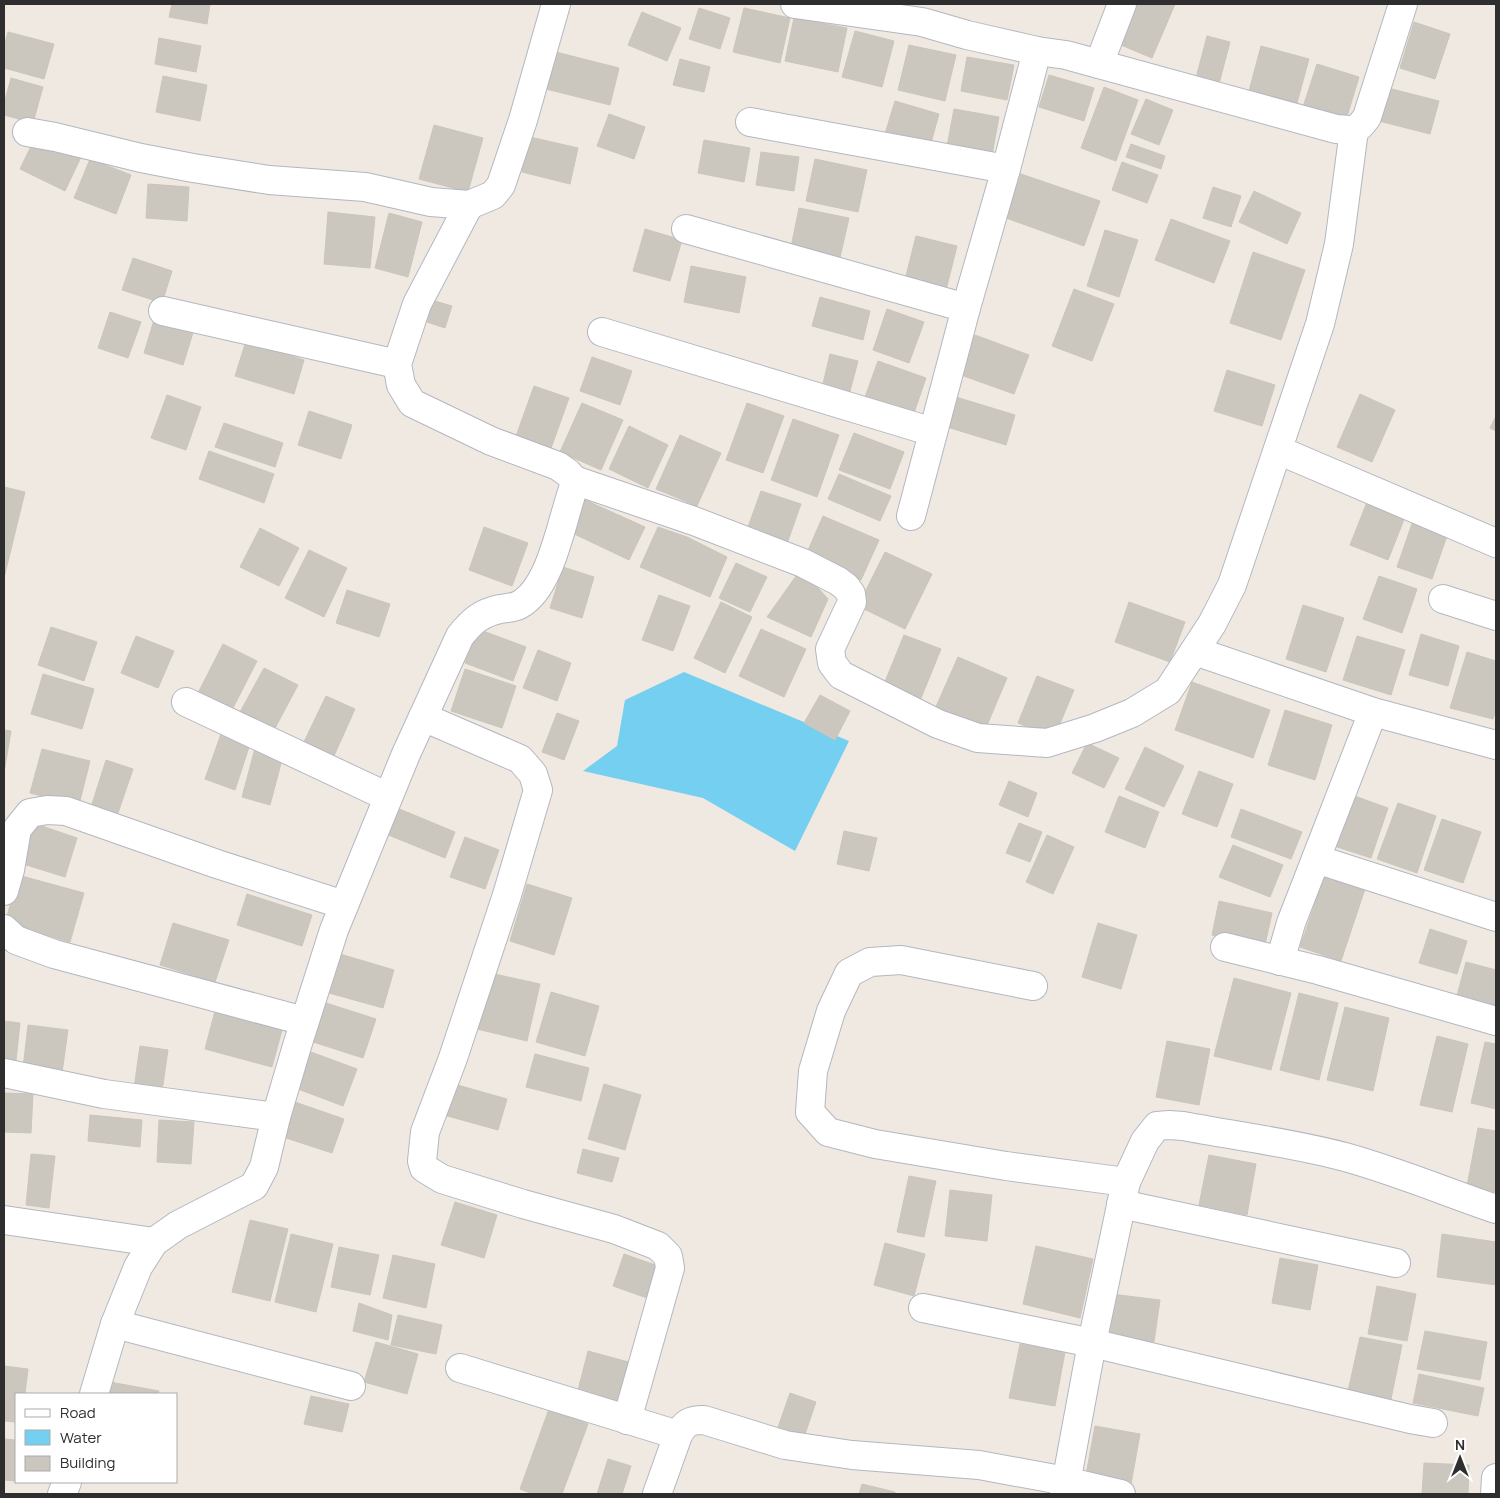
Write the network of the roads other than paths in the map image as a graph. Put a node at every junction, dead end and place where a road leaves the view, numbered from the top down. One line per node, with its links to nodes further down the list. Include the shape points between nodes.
1 (556, 4): 11 (street, via 501,185 493,195)
2 (795, 4): 5 (street, via 922,22)
3 (1122, 4): 6 (street)
4 (1403, 4): 8 (street, via 1367,117)
5 (1037, 51): 6 (street); 10 (street)
6 (1099, 64): 8 (street, via 1336,129)
7 (750, 122): 10 (street)
8 (1354, 130): 18 (street, via 1339,244 1320,324)
9 (27, 132): 11 (street, via 193,168 269,180 365,187 431,202)
10 (1006, 169): 13 (street)
11 (469, 205): 16 (street, via 417,304)
12 (686, 229): 13 (street)
13 (966, 308): 17 (street)
14 (163, 311): 16 (street)
15 (602, 332): 17 (street)
16 (397, 364): 19 (street, via 401,385 412,402 491,441 558,466)
17 (933, 432): 20 (street)
18 (1278, 450): 21 (street); 24 (street, via 1232,585)
19 (574, 480): 24 (street, via 694,521 803,563 838,581 852,594 852,602 830,649 832,663 841,675 938,724 978,738 1047,743 1095,728 1132,713 1168,691); 27 (street, via 548,569 534,594 518,606 489,611 470,622 460,636)
20 (911, 516)
21 (1496, 543)
22 (1443, 599): 23 (street)
23 (1496, 616)
24 (1195, 651): 26 (street)
25 (186, 702): 29 (street)
26 (1372, 712): 28 (street); 30 (street)
27 (423, 717): 29 (street); 53 (street, via 520,759 533,774 538,790 507,895 425,1132 424,1168 442,1179 614,1229 658,1246 668,1256 670,1268)
28 (1496, 745)
29 (388, 797): 32 (street)
30 (1316, 859): 33 (street); 36 (street)
31 (4, 891): 32 (street, via 18,829 30,813 47,810 66,812)
32 (344, 906): 38 (street)
33 (1496, 917)
34 (4, 928): 38 (street, via 16,940 54,954)
35 (1225, 946): 36 (street)
36 (1280, 961): 39 (street)
37 (1033, 986): 42 (street, via 901,960 870,962 849,972 831,1012 813,1071 810,1112 828,1132 875,1144 1006,1166)
38 (304, 1021): 41 (street)
39 (1496, 1021)
40 (4, 1073): 41 (street, via 104,1094)
41 (276, 1117): 45 (street, via 264,1167 254,1186 178,1225)
42 (1124, 1193): 43 (street, via 1145,1141 1157,1126 1169,1125 1344,1157); 46 (street); 49 (street)
43 (1496, 1209)
44 (4, 1220): 45 (street)
45 (154, 1242): 48 (street, via 138,1267)
46 (1396, 1264)
47 (923, 1308): 49 (street)
48 (115, 1324): 51 (street); 52 (street)
49 (1092, 1344): 54 (street); 57 (street)
50 (460, 1368): 53 (street)
51 (351, 1386)
52 (94, 1393)
53 (627, 1420): 55 (street)
54 (1433, 1423)
55 (678, 1436): 57 (street, via 683,1427 693,1420 704,1420 785,1445 852,1455 979,1465); 58 (street)
56 (1496, 1478): 60 (street)
57 (1065, 1488): 59 (street)
58 (658, 1494)
59 (1122, 1494)
60 (1495, 1494)

